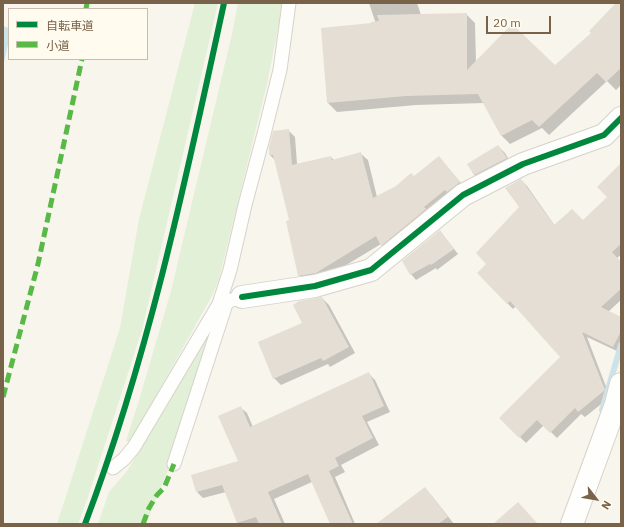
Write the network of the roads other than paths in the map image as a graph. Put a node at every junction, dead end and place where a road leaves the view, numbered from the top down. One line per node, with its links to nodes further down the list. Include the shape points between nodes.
1 (289, 3): 3 (lane, via 280,70 230,270)
2 (621, 118): 3 (street, via 604,135 523,164 463,195 371,270 315,286)
3 (229, 301): 5 (lane); 6 (lane, via 134,447)
4 (621, 384): 7 (street)
5 (174, 464)
6 (113, 468)
7 (572, 524)

